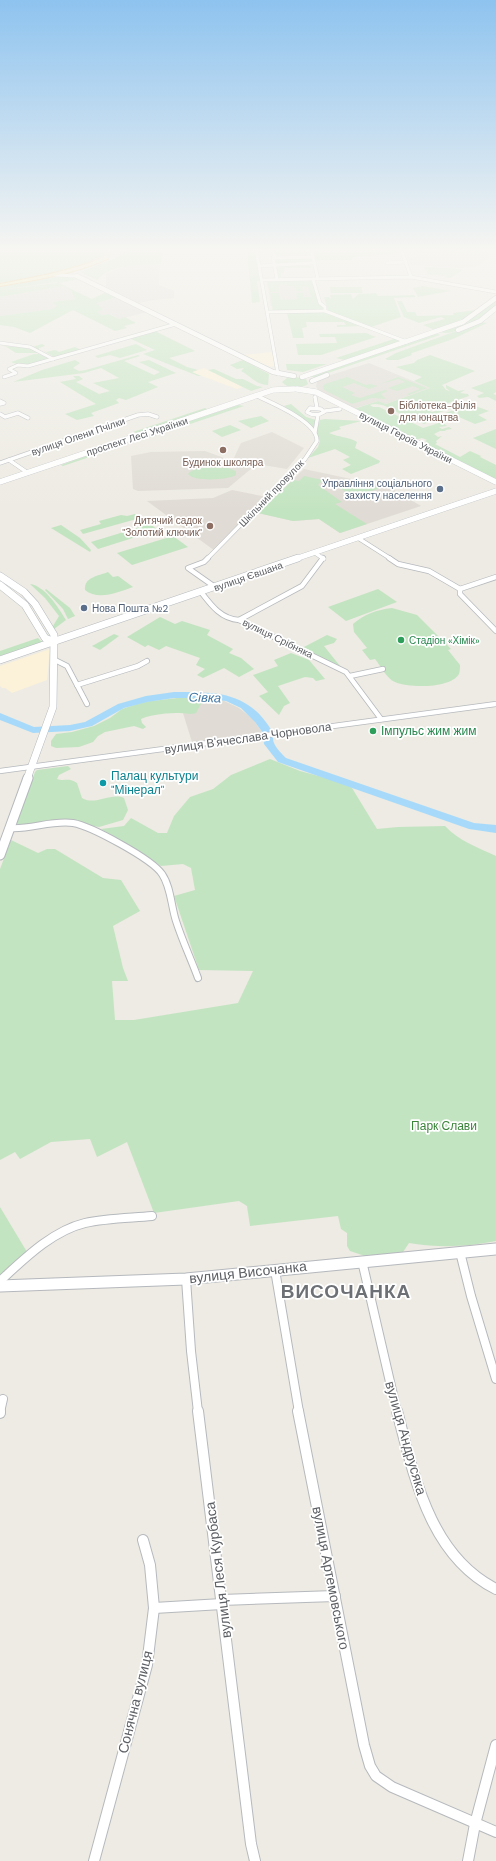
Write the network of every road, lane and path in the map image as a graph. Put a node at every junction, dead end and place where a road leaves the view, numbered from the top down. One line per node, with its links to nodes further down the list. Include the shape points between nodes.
1 (134, 336): 10 (street)
2 (200, 336): 11 (main road)
3 (272, 336): 11 (street)
4 (391, 336): 7 (street)
5 (425, 336): 7 (main road)
6 (441, 336): 9 (main road)
7 (407, 342): 15 (main road)
8 (0, 343): 10 (street, via 30,347)
9 (405, 348)
10 (53, 359): 14 (street, via 9,369 16,373)
11 (278, 374): 13 (main road); 16 (main road)
12 (330, 374): 17 (main road)
13 (294, 376): 15 (main road); 16 (main road)
14 (4, 377)
15 (302, 377): 17 (main road)
16 (279, 382): 18 (main road); 19 (main road)
17 (311, 383): 18 (main road); 20 (main road, вулиця Героїв України)
18 (296, 389): 19 (main road, проспект Лесі Українки); 20 (main road, вулиця Героїв України)
19 (274, 390): 21 (main road, проспект Лесі Українки)
20 (316, 394): 24 (street); 36 (main road, вулиця Героїв України)
21 (257, 396): 31 (street, via 286,410); 34 (main road, проспект Лесі Українки)
22 (0, 401): 23 (street, via 4,403)
23 (0, 404)
24 (317, 408): 26 (street); 28 (street, via 310,408 307,411)
25 (340, 409): 26 (street)
26 (324, 411): 28 (street)
27 (0, 414): 30 (street, via 5,417 18,413)
28 (318, 415): 31 (street)
29 (157, 417): 32 (street, вулиця Олени Пчілки, via 148,414 138,415)
30 (28, 418)
31 (315, 432): 43 (street, Шкільний провулок, via 315,446 305,458 205,561 188,568)
32 (9, 460): 33 (street, вулиця Олени Пчілки); 34 (street)
33 (0, 463)
34 (28, 473): 35 (main road, проспект Лесі Українки)
35 (0, 482)
36 (496, 482)
37 (496, 491): 38 (main road, вулиця Євшана)
38 (358, 538): 39 (main road, вулиця Євшана); 44 (street, via 398,564 429,571)
39 (315, 553): 43 (main road, вулиця Євшана); 46 (street, вулиця Срібняка, via 324,559 302,586)
40 (0, 576): 48 (main road, via 24,592 35,604 54,635)
41 (496, 577): 44 (street)
42 (0, 585): 48 (main road, via 25,605 45,638)
43 (215, 587): 45 (main road, вулиця Євшана)
44 (460, 589): 47 (street, via 460,594)
45 (201, 592): 46 (street, via 210,605 230,619); 48 (main road, вулиця Євшана)
46 (239, 620): 53 (street, вулиця Срібняка, via 298,647)
47 (496, 631)
48 (54, 642): 49 (main road, вулиця Євшана); 50 (main road)
49 (0, 660)
50 (55, 660): 54 (street, via 68,666); 58 (main road, via 53,707)
51 (147, 661): 54 (street)
52 (383, 669): 53 (street)
53 (350, 676): 57 (street, вулиця Срібняка)
54 (77, 685): 55 (street)
55 (87, 704)
56 (496, 704): 57 (street, вулиця В'ячеслава Чорновола)
57 (381, 719): 58 (street, вулиця В'ячеслава Чорновола)
58 (31, 768): 59 (street, вулиця В'ячеслава Чорновола); 60 (main road)
59 (0, 771)
60 (9, 828): 61 (main road); 62 (street, via 22,830 58,822 82,825 138,854 150,863 161,873)
61 (0, 855)
62 (198, 978)
63 (152, 1216): 69 (street, via 76,1226 51,1238)
64 (496, 1249): 65 (main road, вулиця Височанка)
65 (460, 1252): 66 (main road, вулиця Височанка); 71 (street)
66 (362, 1261): 67 (main road, вулиця Височанка); 75 (street, вулиця Андрусяка, via 402,1430 423,1499 443,1541 459,1564 483,1583)
67 (274, 1270): 68 (main road, вулиця Височанка); 76 (street, вулиця Артемовського, via 292,1379)
68 (186, 1279): 70 (main road, вулиця Височанка); 77 (street, вулиця Леся Курбаса, via 191,1351)
69 (0, 1281)
70 (0, 1286)
71 (496, 1379)
72 (3, 1398): 73 (street)
73 (0, 1413)
74 (143, 1540): 78 (street, Сонячна вулиця, via 150,1565)
75 (496, 1589)
76 (335, 1596): 77 (street); 80 (street, вулиця Артемовського, via 364,1745 376,1776 392,1787)
77 (222, 1602): 78 (street); 83 (street, вулиця Леся Курбаса)
78 (154, 1608): 82 (street, Сонячна вулиця, via 147,1665)
79 (496, 1745): 80 (street)
80 (475, 1824): 81 (street, вулиця Артемовського); 84 (street)
81 (496, 1832)
82 (94, 1861)
83 (255, 1861)
84 (468, 1861)

